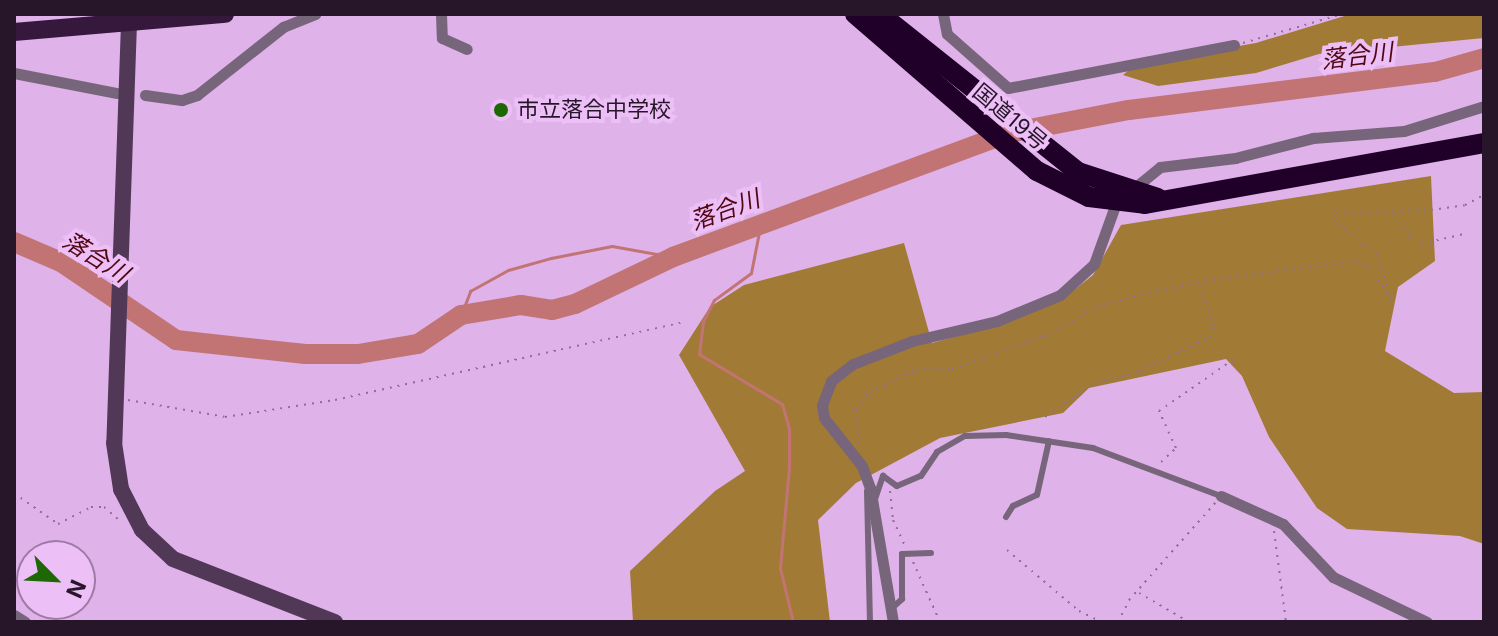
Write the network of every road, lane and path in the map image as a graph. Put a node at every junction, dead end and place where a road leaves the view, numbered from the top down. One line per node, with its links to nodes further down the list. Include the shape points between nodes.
1 (225, 14): 8 (main road)
2 (316, 14): 14 (street, via 283,27 197,95 182,100)
3 (441, 14): 11 (street, via 442,38)
4 (855, 14): 18 (highway, 国道19号, via 1037,171 1074,192)
5 (880, 14): 18 (highway, 国道19号, via 1052,154)
6 (943, 14): 10 (street, via 947,34 1008,88)
7 (1342, 14): 10 (path)
8 (129, 23): 9 (main road); 24 (street)
9 (14, 32)
10 (1234, 45)
11 (467, 49)
12 (14, 73): 13 (street)
13 (117, 93)
14 (145, 95)
15 (1484, 106): 18 (street, via 1404,131 1313,138 1235,158 1160,167)
16 (1484, 143): 18 (highway, 国道19号, via 1145,204)
17 (1484, 195): 19 (path, via 1465,205)
18 (1123, 196): 27 (street, via 1094,264 1060,295 997,321 912,341 853,364 831,381 822,405 824,418)
19 (1393, 213): 20 (path, via 1421,244); 21 (path, via 1340,211 1333,217 1377,255 1392,301 1363,261)
20 (1464, 234)
21 (1198, 282): 25 (path, via 1214,326 1210,337 1139,371 1090,386); 27 (path, via 1103,304 1044,336 951,369 916,370 881,386 858,400)
22 (683, 322): 24 (path, via 335,400 225,417)
23 (1238, 356): 28 (path, via 1159,411 1176,448)
24 (116, 391): 35 (street, via 115,469)
25 (1045, 417)
26 (1049, 441): 28 (lane, via 1093,448); 32 (lane, via 965,436 937,452 921,476 897,486 883,476); 33 (lane, via 1037,495 1013,506)
27 (862, 466): 29 (street)
28 (1156, 469): 31 (lane)
29 (870, 488): 32 (street); 43 (lane)
30 (14, 493): 35 (path, via 58,524 91,507 104,507 127,527)
31 (1221, 496): 34 (street); 38 (path)
32 (874, 502): 39 (street)
33 (1006, 517)
34 (1276, 522): 48 (path); 49 (street, via 1333,577)
35 (142, 530): 42 (street, via 186,567)
36 (1007, 550): 45 (path, via 1079,611)
37 (931, 553): 39 (lane, via 902,554 902,599)
38 (1136, 592): 46 (path); 47 (path)
39 (891, 609): 44 (street)
40 (14, 615): 41 (street)
41 (25, 622)
42 (335, 622)
43 (870, 622)
44 (893, 622)
45 (1102, 622)
46 (1118, 622)
47 (1189, 622)
48 (1286, 622)
49 (1427, 622)

